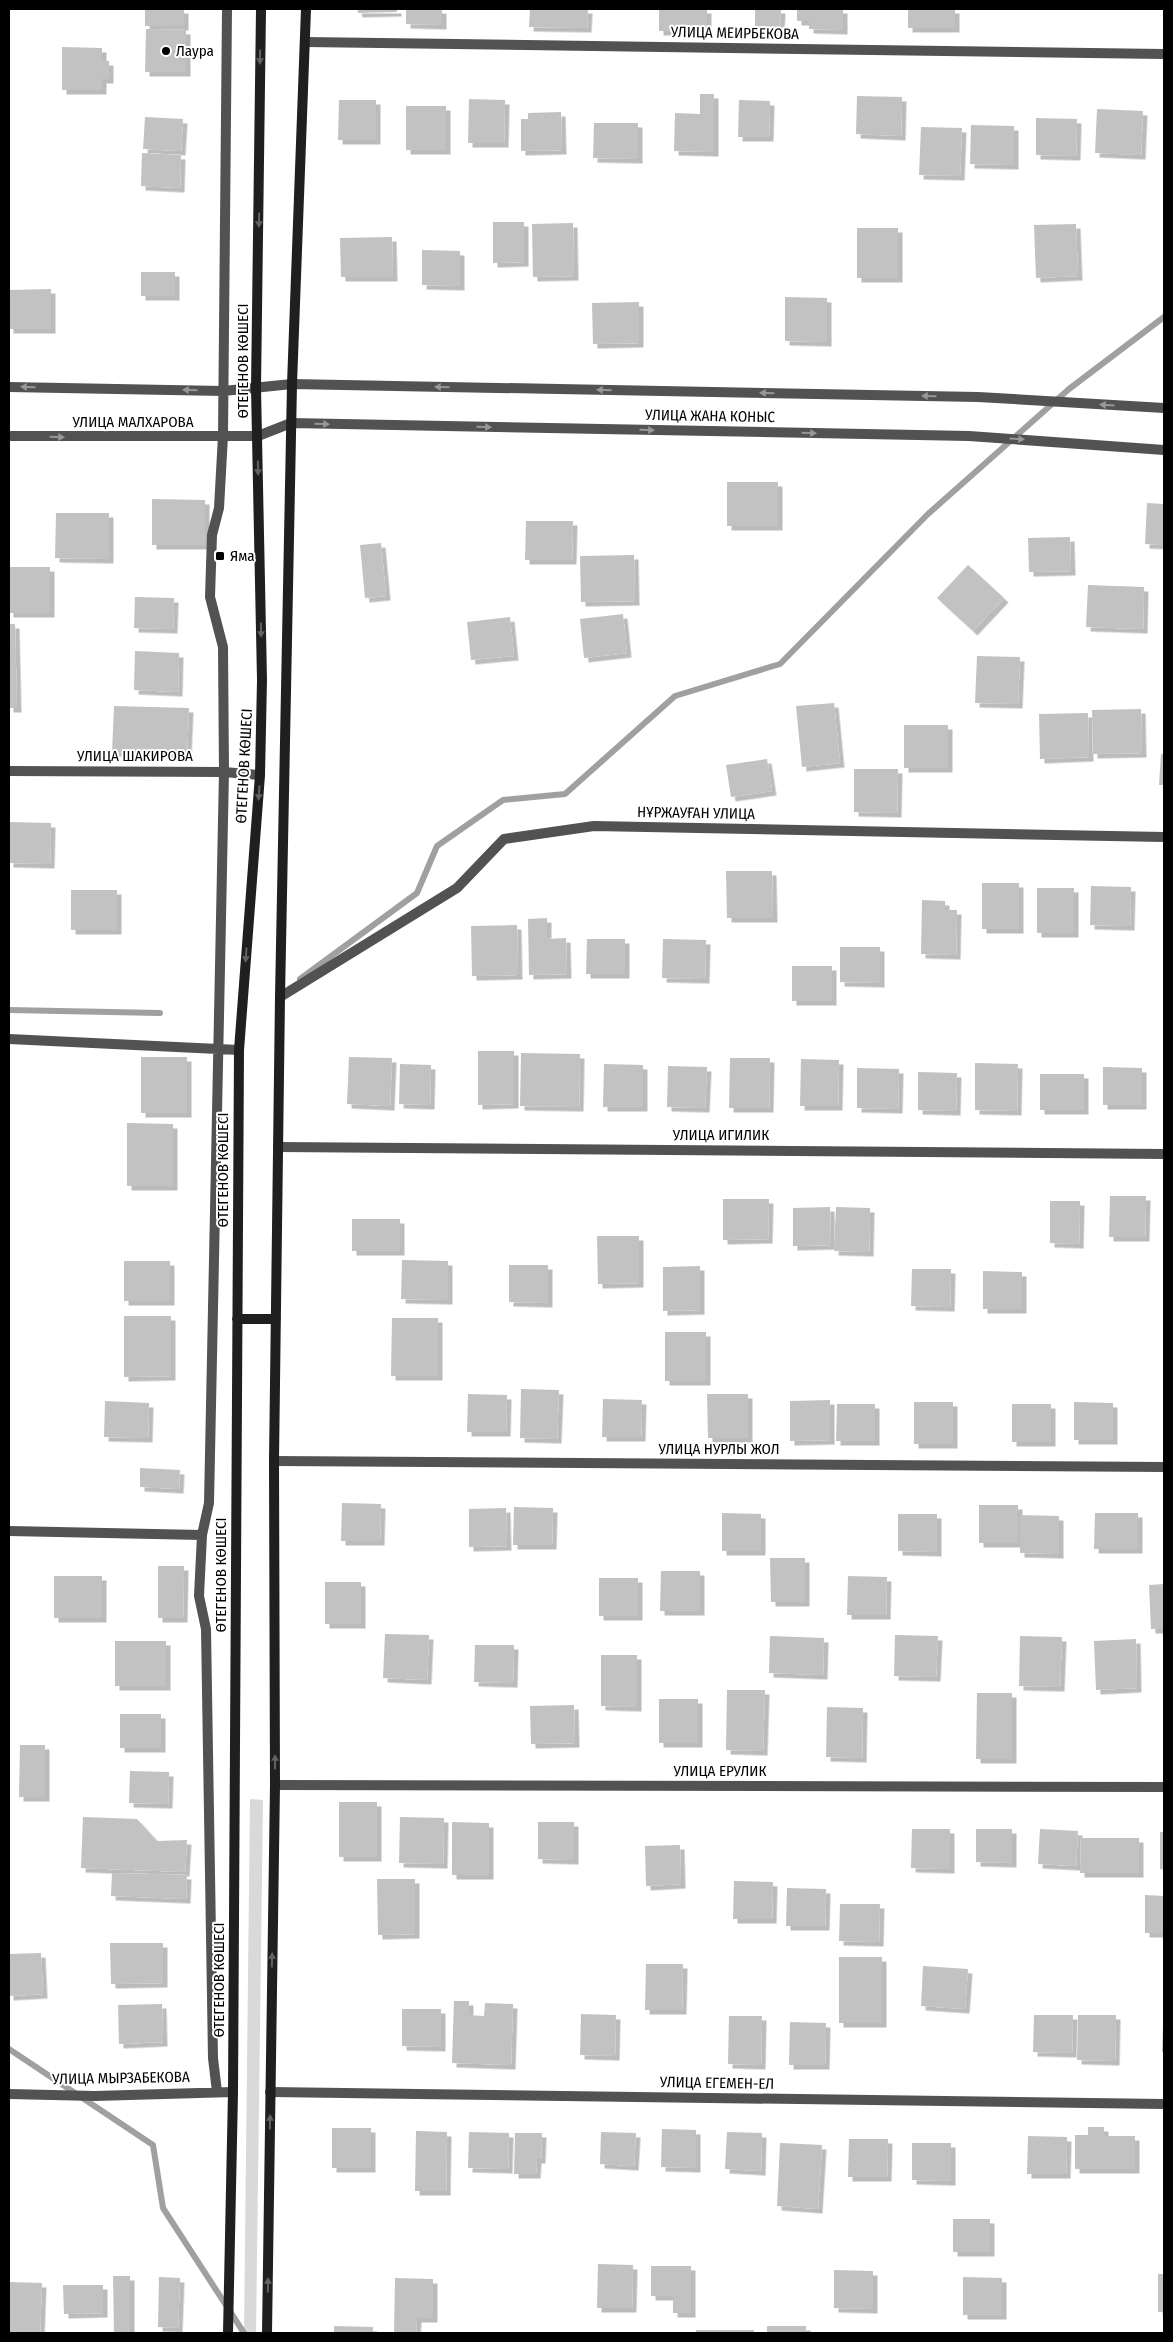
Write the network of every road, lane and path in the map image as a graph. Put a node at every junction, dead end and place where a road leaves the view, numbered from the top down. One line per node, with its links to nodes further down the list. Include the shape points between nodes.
1 (227, 9): 9 (street)
2 (261, 9): 8 (main road, ӨТЕГЕНОВ КӨШЕСІ, one-way to 8)
3 (306, 9): 4 (main road)
4 (306, 42): 5 (street, УЛИЦА МЕИРБЕКОВА); 6 (main road)
5 (1164, 54)
6 (292, 384): 8 (street, УЛИЦА ЖАНА КОНЫС); 10 (street, УЛИЦА ЖАНА КОНЫС, one-way to 6, via 978,397); 11 (main road)
7 (9, 387): 9 (street, one-way to 7)
8 (256, 388): 9 (street); 14 (main road, ӨТЕГЕНОВ КӨШЕСІ)
9 (224, 391): 13 (street)
10 (1160, 408)
11 (291, 423): 14 (street, УЛИЦА ЖАНА КОНЫС); 15 (street, УЛИЦА ЖАНА КОНЫС, one-way to 15, via 969,436); 20 (main road)
12 (9, 436): 13 (street, УЛИЦА МАЛХАРОВА, one-way to 13)
13 (223, 436): 14 (street, УЛИЦА МАЛХАРОВА); 17 (street, via 219,508 212,535 210,597 223,647)
14 (258, 436): 18 (main road, ӨТЕГЕНОВ КӨШЕСІ, one-way to 18, via 262,680)
15 (1162, 450)
16 (9, 771): 17 (street, УЛИЦА ШАКИРОВА)
17 (224, 772): 18 (street, УЛИЦА ШАКИРОВА); 22 (street)
18 (260, 774): 23 (main road, ӨТЕГЕНОВ КӨШЕСІ, one-way to 23)
19 (1164, 837): 20 (street, НҰРЖАУҒАН УЛИЦА, via 594,826 504,839 457,888)
20 (280, 998): 24 (main road)
21 (9, 1039): 22 (street)
22 (217, 1049): 23 (street); 31 (street, via 209,1504)
23 (239, 1050): 26 (main road, ӨТЕГЕНОВ КӨШЕСІ)
24 (278, 1147): 25 (street, УЛИЦА ИГИЛИК); 27 (main road)
25 (1164, 1154)
26 (237, 1319): 27 (main road); 35 (main road, ӨТЕГЕНОВ КӨШЕСІ)
27 (276, 1319): 28 (main road)
28 (274, 1461): 29 (street, УЛИЦА НУРЛЫ ЖОЛ); 32 (main road, one-way to 28)
29 (1164, 1467)
30 (9, 1531): 31 (street)
31 (202, 1536): 34 (street, via 199,1596 206,1629 212,2058)
32 (275, 1785): 33 (street, УЛИЦА ЕРУЛИК); 36 (main road, one-way to 32)
33 (1164, 1787)
34 (217, 2092): 35 (street, УЛИЦА МЫРЗАБЕКОВА); 37 (street, УЛИЦА МЫРЗАБЕКОВА, via 94,2096)
35 (233, 2092): 39 (main road, ӨТЕГЕНОВ КӨШЕСІ)
36 (270, 2092): 38 (street, УЛИЦА ЕГЕМЕН-ЕЛ); 40 (main road, one-way to 36)
37 (9, 2094)
38 (1164, 2104)
39 (228, 2333)
40 (268, 2333)

